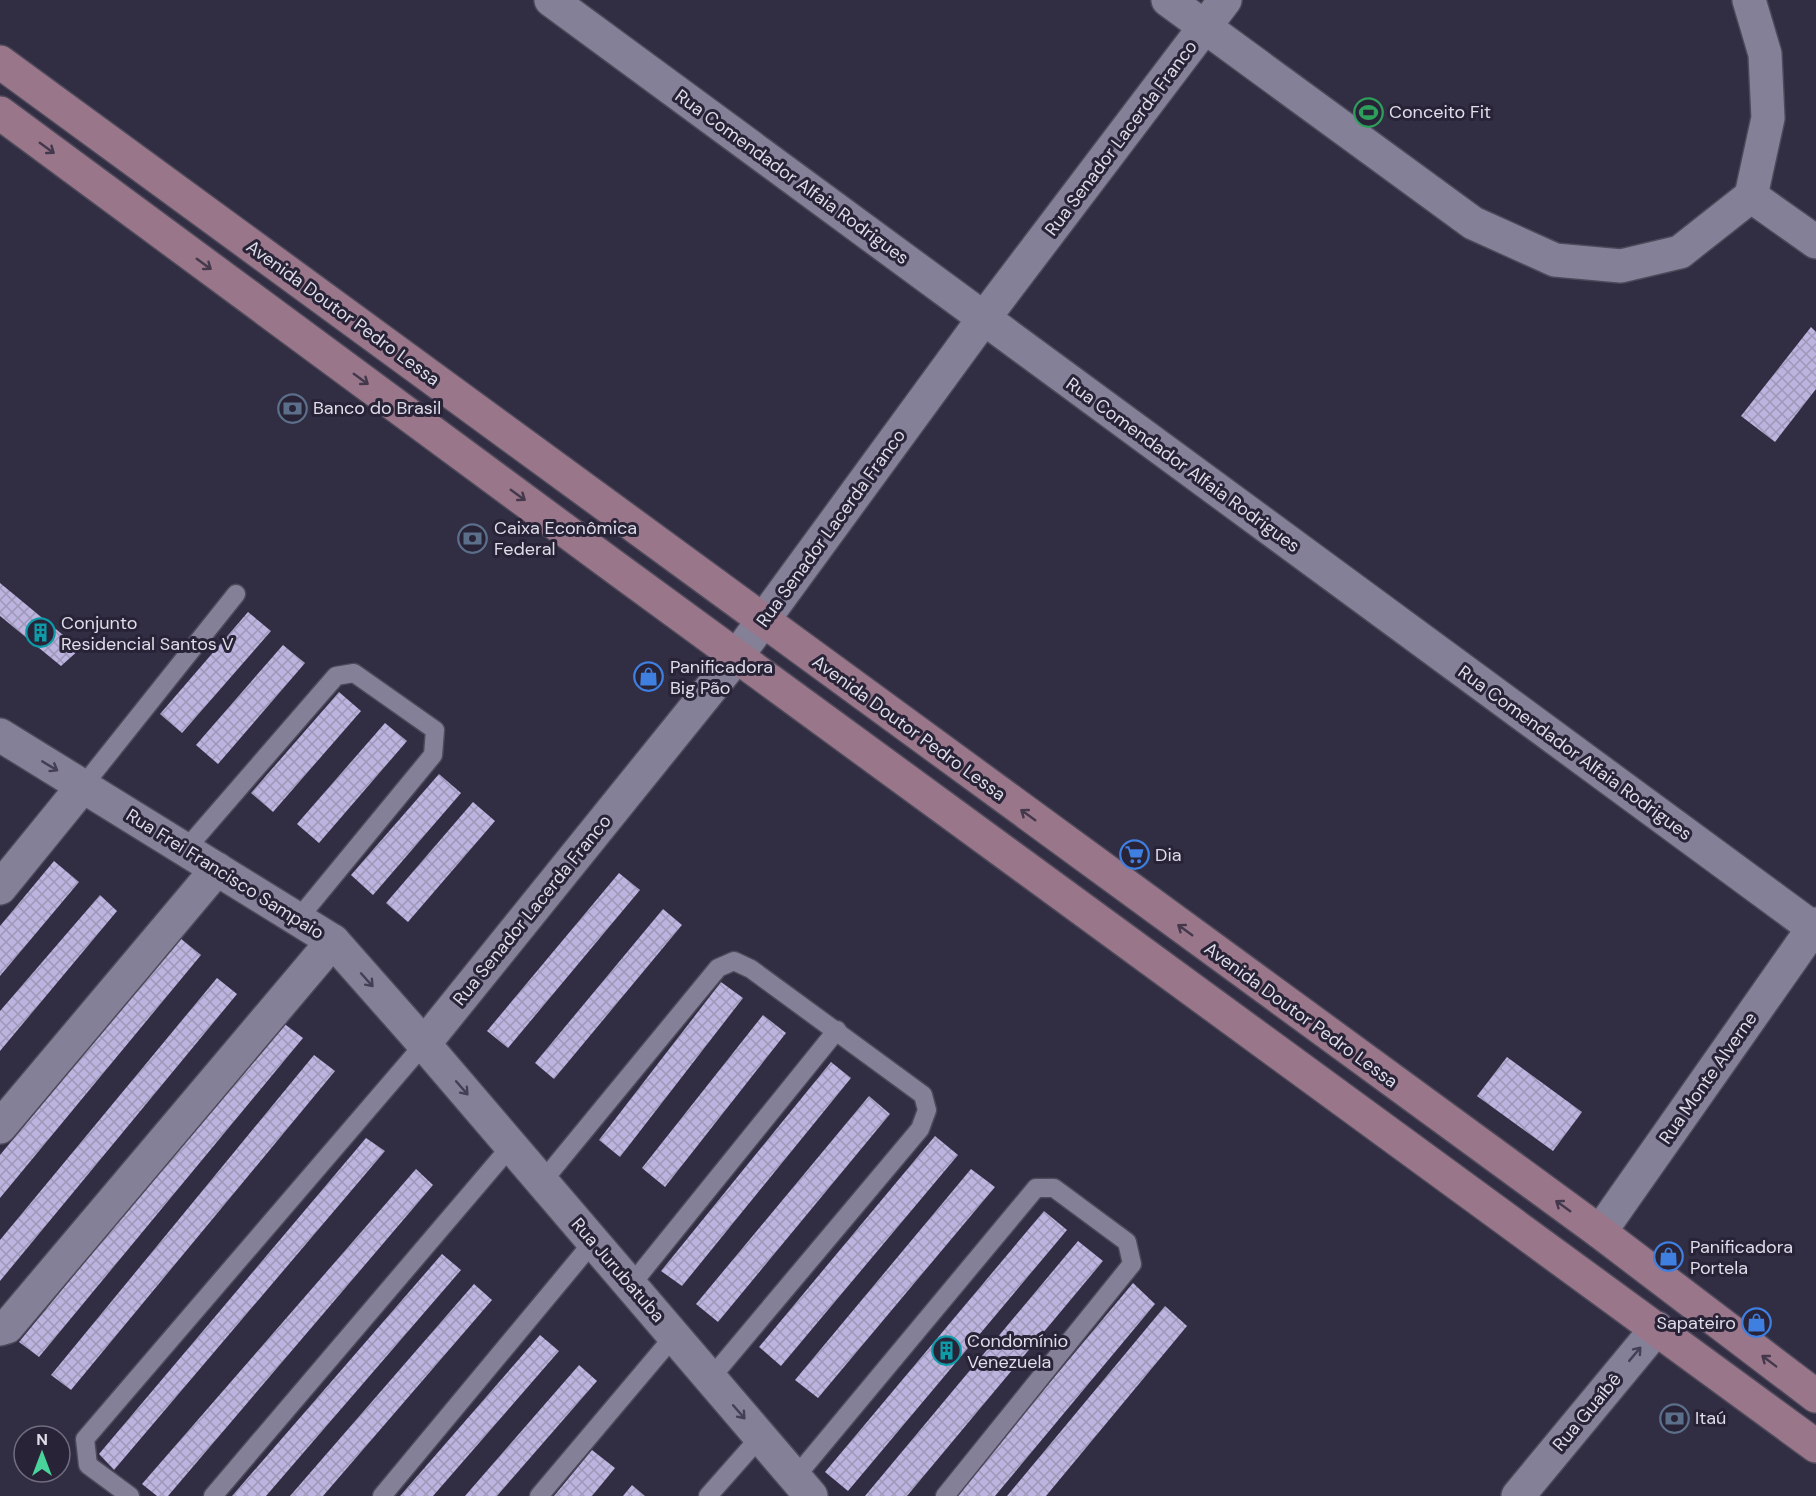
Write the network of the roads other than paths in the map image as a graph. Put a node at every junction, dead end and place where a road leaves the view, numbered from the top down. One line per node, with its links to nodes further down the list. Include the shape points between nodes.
1 (551, 0): 10 (street, Rua Comendador Alfaia Rodrigues)
2 (1168, 0): 5 (street)
3 (1224, 0): 5 (street, Rua Senador Lacerda Franco)
4 (1749, 0): 8 (street, via 1765,54 1768,118)
5 (1205, 27): 8 (street, via 1473,223 1555,260 1621,266 1680,252); 10 (street, Rua Senador Lacerda Franco)
6 (0, 62): 12 (main road, Avenida Doutor Pedro Lessa)
7 (0, 113): 13 (main road, one-way to 13)
8 (1751, 196): 9 (street)
9 (1816, 242)
10 (984, 318): 12 (street, Rua Senador Lacerda Franco); 20 (street, Rua Comendador Alfaia Rodrigues)
11 (236, 594): 15 (lane)
12 (764, 620): 13 (street, Rua Senador Lacerda Franco); 27 (main road, Avenida Doutor Pedro Lessa, one-way to 12)
13 (737, 656): 23 (street, Rua Senador Lacerda Franco); 30 (main road)
14 (0, 735): 15 (street, Rua Frei Francisco Sampaio, one-way to 15)
15 (83, 786): 16 (street, Rua Frei Francisco Sampaio); 18 (street)
16 (186, 849): 17 (street, Rua Frei Francisco Sampaio); 19 (lane, via 336,676 354,674 435,730 433,754)
17 (217, 869): 19 (street, Rua Frei Francisco Sampaio); 24 (street)
18 (0, 888)
19 (298, 919): 21 (street, Rua Frei Francisco Sampaio)
20 (1815, 927): 27 (street, Rua Monte Alverne)
21 (333, 941): 23 (street, Rua Frei Francisco Sampaio, one-way to 23); 31 (street, via 7,1327)
22 (837, 1030): 26 (lane, via 752,969 734,961 718,968); 29 (lane); 33 (lane, via 923,1095 927,1110 920,1129)
23 (424, 1044): 25 (street, Rua Jurubatuba, one-way to 25); 38 (lane, via 85,1439 88,1465)
24 (0, 1127)
25 (511, 1146): 26 (street, Rua Jurubatuba); 39 (lane)
26 (542, 1182): 28 (street, Rua Jurubatuba)
27 (1600, 1232): 34 (main road, Avenida Doutor Pedro Lessa, one-way to 27)
28 (593, 1242): 29 (street, Rua Jurubatuba); 40 (lane)
29 (631, 1285): 32 (street, Rua Jurubatuba)
30 (1657, 1328): 36 (main road); 44 (street, Rua Guaíbê, one-way to 30)
31 (0, 1329)
32 (674, 1336): 33 (street, Rua Jurubatuba); 41 (lane)
33 (710, 1378): 35 (street, Rua Jurubatuba, one-way to 35)
34 (1816, 1396)
35 (761, 1436): 37 (street, Rua Jurubatuba); 42 (lane)
36 (1816, 1446)
37 (804, 1487): 43 (lane, via 810,1459 1036,1188 1054,1188 1127,1242 1132,1264)
38 (130, 1496)
39 (213, 1496)
40 (382, 1496)
41 (539, 1496)
42 (708, 1496)
43 (945, 1496)
44 (1518, 1496)

